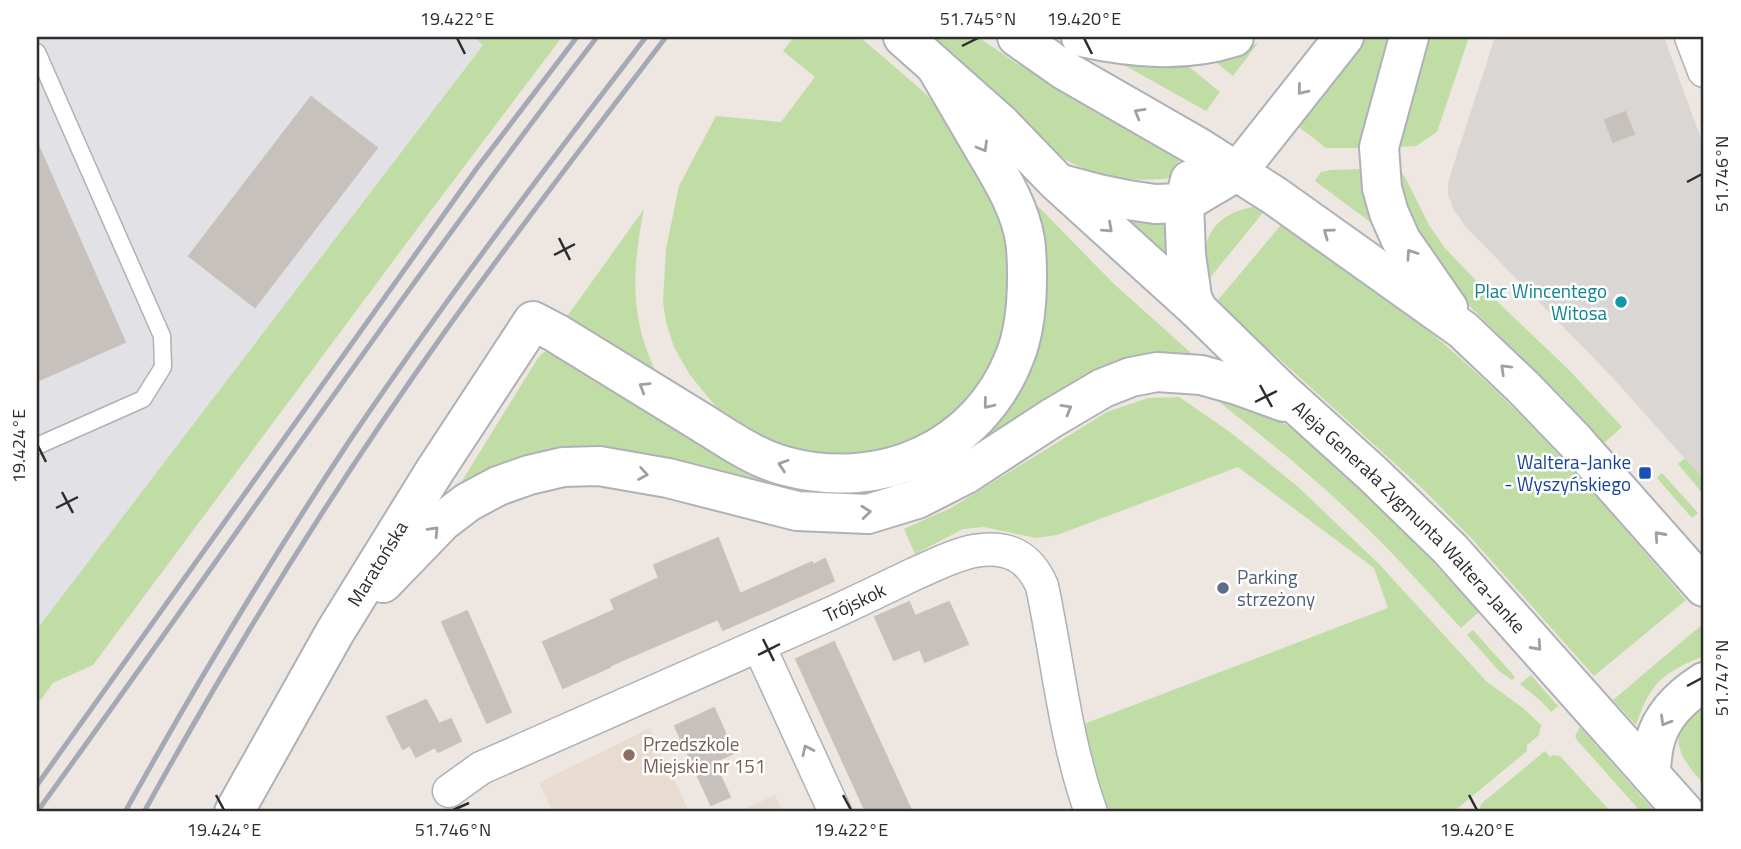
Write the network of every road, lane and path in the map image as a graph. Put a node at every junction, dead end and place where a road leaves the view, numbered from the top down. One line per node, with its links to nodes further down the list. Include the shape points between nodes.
1 (903, 37): 9 (main road, Aleja Generała Zygmunta Waltera-Janke)
2 (1017, 37): 11 (main road, one-way to 2, via 1064,70)
3 (1082, 37): 4 (main road, via 1153,47)
4 (1234, 37)
5 (1345, 37): 12 (main road, one-way to 12)
6 (1409, 37): 16 (main road, one-way to 6, via 1401,240 1382,188 1379,147)
7 (1691, 37): 10 (street)
8 (37, 52): 18 (lane, via 162,336 163,367 143,399)
9 (936, 66): 13 (main road, Aleja Generała Zygmunta Waltera-Janke); 20 (main road, Maratońska, one-way to 20, via 1009,191 1025,240 1026,315 1016,355 999,389 965,429 914,461 883,470 861,474 783,466 746,450 533,321)
10 (1704, 71)
11 (1198, 147): 12 (main road); 14 (main road)
12 (1238, 171): 14 (main road); 16 (main road, one-way to 12)
13 (1057, 182): 14 (main road, via 1128,200); 15 (main road, Aleja Generała Zygmunta Waltera-Janke, one-way to 15)
14 (1184, 203): 15 (main road, via 1186,255)
15 (1197, 309): 17 (main road, Aleja Generała Zygmunta Waltera-Janke)
16 (1463, 330): 19 (main road, one-way to 16, via 1574,440)
17 (1299, 407): 20 (main road, one-way to 17, via 443,521 468,502 498,486 563,467 599,466 668,478 797,511 869,513 917,499 966,474 1052,418 1130,377 1157,372 1201,375); 23 (main road, Aleja Generała Zygmunta Waltera-Janke, one-way to 23, via 1450,549)
18 (37, 446)
19 (1704, 587)
20 (334, 632): 25 (main road, Maratońska)
21 (759, 646): 24 (street, Trójskok, via 481,768); 26 (street, one-way to 21); 27 (street, Trójskok, via 950,558 975,551 1013,553 1037,573 1042,586)
22 (1704, 682): 23 (main road, one-way to 23, via 1676,704 1663,722)
23 (1650, 774): 28 (main road, Aleja Generała Zygmunta Waltera-Janke)
24 (449, 791)
25 (234, 812)
26 (835, 812)
27 (1091, 812)
28 (1684, 812)

